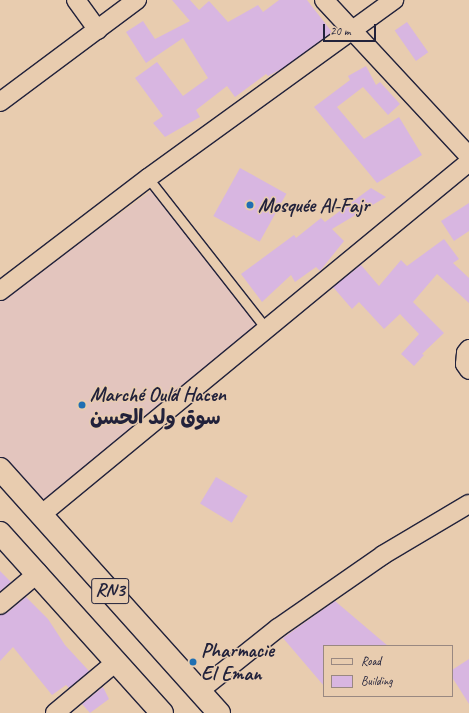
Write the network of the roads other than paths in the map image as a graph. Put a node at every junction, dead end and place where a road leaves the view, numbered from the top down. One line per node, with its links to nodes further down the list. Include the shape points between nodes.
1 (76, 0): 5 (street)
2 (137, 0): 5 (street)
3 (324, 0): 6 (street)
4 (394, 0): 6 (street)
5 (98, 30): 7 (street)
6 (353, 31): 8 (street); 10 (street)
7 (0, 102)
8 (469, 156)
9 (469, 162): 12 (street)
10 (148, 178): 11 (street); 12 (lane)
11 (0, 291)
12 (267, 330): 17 (street)
13 (469, 349): 14 (street, via 465,364)
14 (469, 370)
15 (0, 469): 17 (highway, RN3)
16 (469, 504): 22 (street, via 383,555 278,628)
17 (42, 514): 22 (highway, RN3)
18 (0, 533): 19 (highway, RN3)
19 (38, 574): 20 (street); 21 (highway, RN3)
20 (0, 605)
21 (116, 662): 23 (street); 24 (highway, RN3)
22 (199, 691): 25 (highway, RN3)
23 (55, 713)
24 (162, 713)
25 (219, 713)

